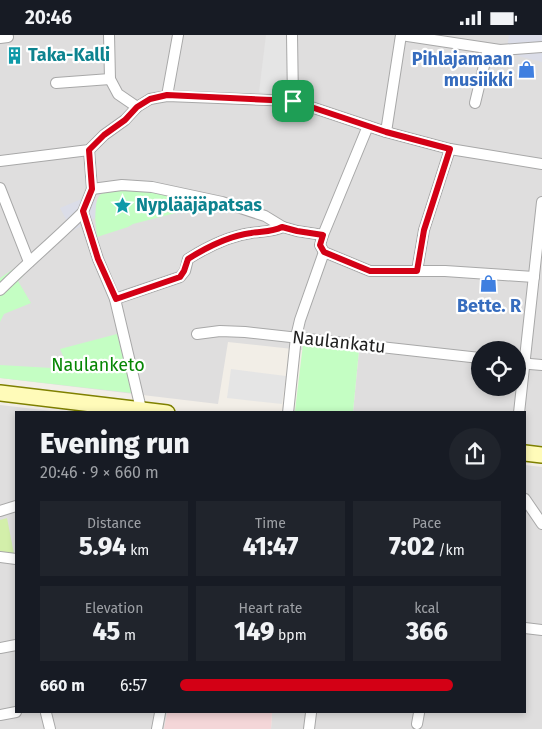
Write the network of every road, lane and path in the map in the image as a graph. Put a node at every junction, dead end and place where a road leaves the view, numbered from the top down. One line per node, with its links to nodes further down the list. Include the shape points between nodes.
1 (109, 35): 7 (street)
2 (178, 35): 9 (street)
3 (292, 35): 10 (street)
4 (401, 35): 6 (street); 14 (street)
5 (542, 47): 6 (street)
6 (488, 49): 11 (street)
7 (110, 79): 8 (street); 12 (street, via 118,94)
8 (56, 83)
9 (167, 95): 10 (street); 12 (street, via 150,99)
10 (293, 101): 13 (street)
11 (475, 103)
12 (137, 107): 16 (street)
13 (368, 126): 14 (street); 24 (street)
14 (386, 132): 15 (street)
15 (450, 149): 18 (street); 27 (street, via 424,230)
16 (89, 150): 17 (street); 20 (street)
17 (0, 161)
18 (542, 164)
19 (0, 188): 26 (street)
20 (92, 189): 22 (street); 23 (street, via 122,185 152,187 222,202 265,216)
21 (542, 202): 28 (street)
22 (83, 211): 26 (street); 30 (street, via 98,259)
23 (282, 227): 24 (street); 30 (street, via 226,239 188,259 180,277)
24 (323, 235): 25 (street, via 320,245)
25 (324, 252): 27 (street, via 370,271); 32 (street)
26 (29, 262): 29 (street)
27 (417, 271): 28 (street)
28 (534, 277): 33 (street)
29 (0, 290)
30 (116, 299): 39 (street)
31 (197, 334): 32 (street, Naulankatu, via 231,331)
32 (296, 337): 34 (street, Naulankatu); 41 (street)
33 (524, 341)
34 (471, 357)
35 (526, 363): 36 (street)
36 (542, 365)
37 (0, 393): 39 (main road)
38 (520, 396): 42 (street)
39 (140, 403): 40 (main road)
40 (162, 411)
41 (288, 411)
42 (519, 411)
43 (526, 453): 44 (main road)
44 (542, 455)
45 (526, 500): 48 (street)
46 (15, 506): 47 (street)
47 (0, 511)
48 (542, 524)
49 (0, 557): 50 (street)
50 (15, 559)
51 (526, 628): 52 (street)
52 (542, 630)
53 (15, 645): 54 (street)
54 (0, 648)
55 (15, 712): 60 (street)
56 (46, 713): 62 (street)
57 (160, 713): 63 (street)
58 (311, 713): 64 (street)
59 (418, 713): 61 (street)
60 (0, 715)
61 (417, 724)
62 (50, 729)
63 (157, 729)
64 (309, 729)

